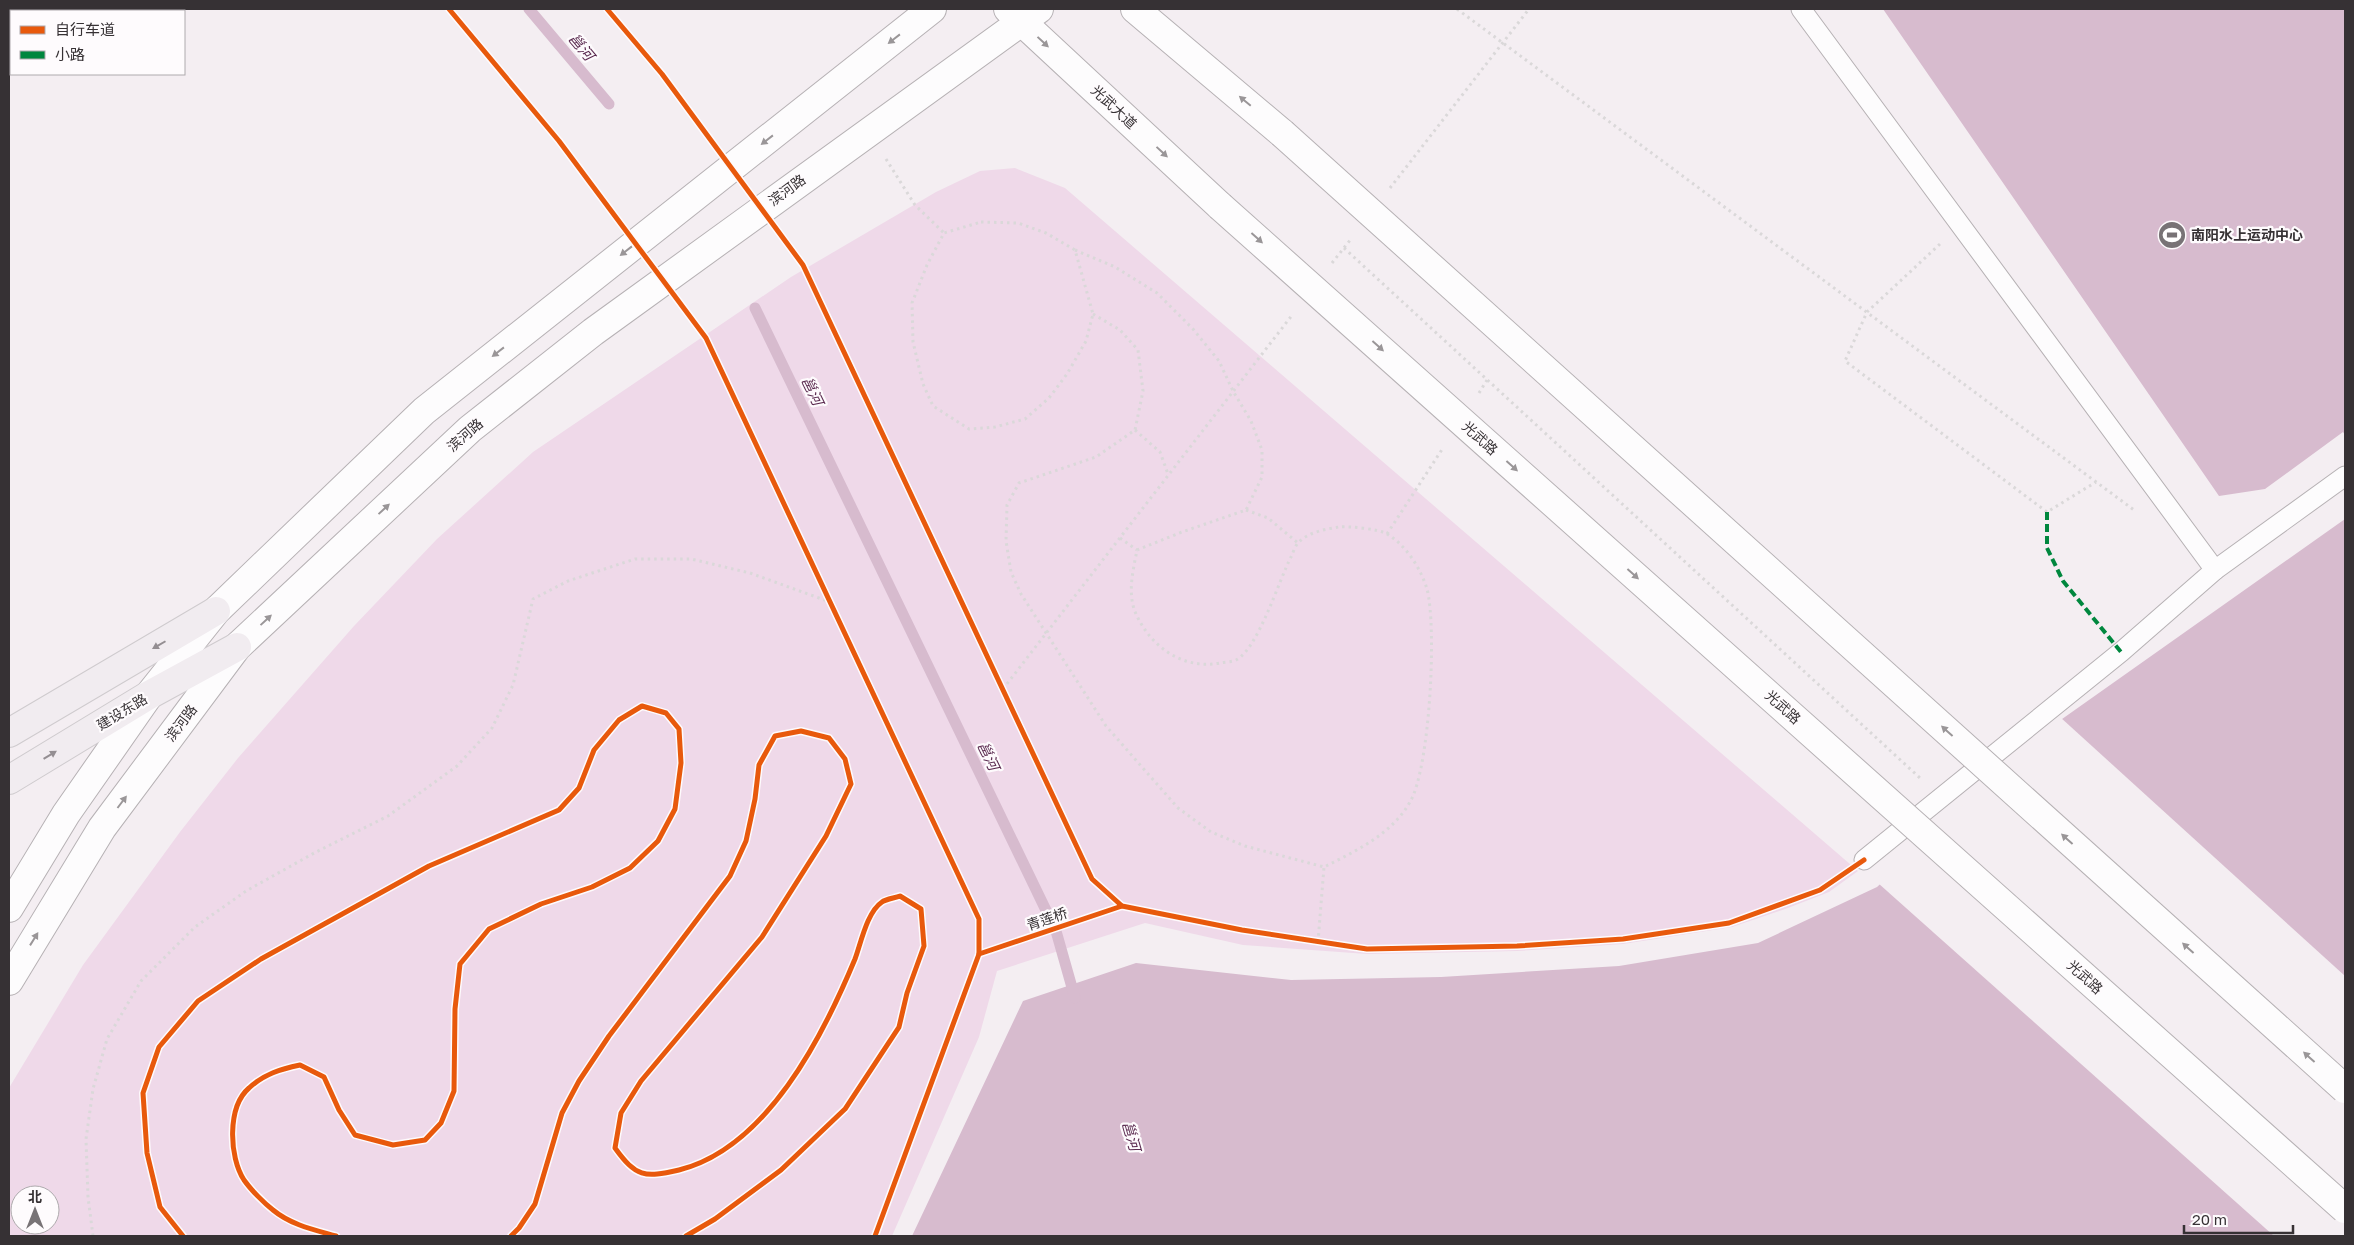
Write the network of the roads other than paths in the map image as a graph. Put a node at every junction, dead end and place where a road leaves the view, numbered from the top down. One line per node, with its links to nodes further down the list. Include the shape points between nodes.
1 (932, 9): 8 (main road, one-way to 8, via 424,411)
2 (1135, 9): 16 (main road, one-way to 2, bridge, via 1282,133)
3 (1801, 9): 7 (lane)
4 (1023, 13): 5 (main road, 光武大道, one-way to 5); 9 (main road, 滨河路, one-way to 4, via 470,429 593,332 869,131)
5 (1220, 206): 17 (main road, 光武路, one-way to 17, bridge)
6 (2345, 476): 7 (lane)
7 (2214, 570): 13 (lane, via 2121,652)
8 (216, 611): 10 (main road); 11 (main road, one-way to 11)
9 (238, 647): 10 (main road, 建设东路); 15 (main road, 滨河路, one-way to 9, via 102,828)
10 (149, 695): 12 (main road, 建设东路, one-way to 10); 14 (main road, via 66,814)
11 (9, 733)
12 (9, 780)
13 (1864, 860)
14 (9, 908)
15 (9, 980)
16 (2345, 1089)
17 (2345, 1209)

